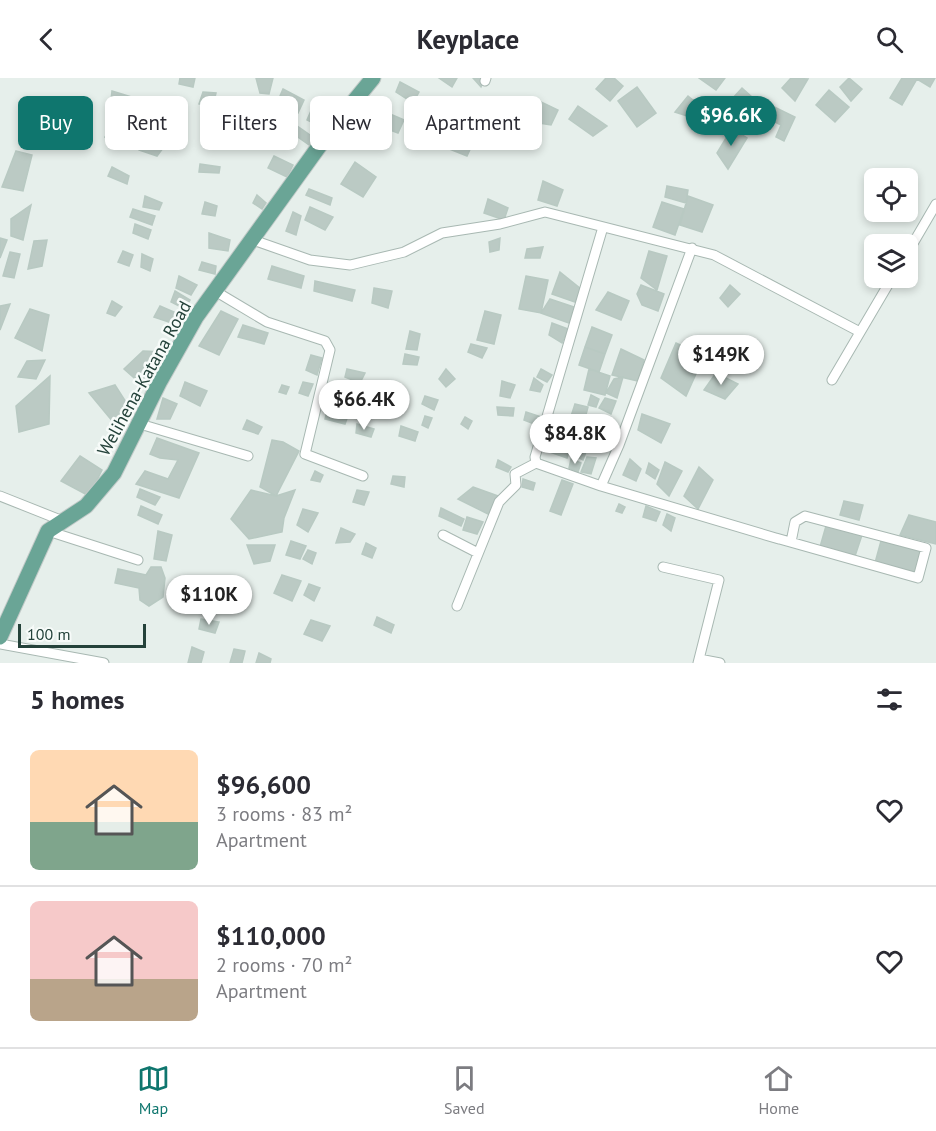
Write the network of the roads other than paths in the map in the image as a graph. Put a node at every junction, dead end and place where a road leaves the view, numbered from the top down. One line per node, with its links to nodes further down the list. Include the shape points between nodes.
1 (373, 78): 5 (main road, Welihena-Katana Road)
2 (936, 204): 4 (street)
3 (603, 227): 5 (street, via 545,212 442,233 404,252 350,265 310,260); 6 (street); 13 (street)
4 (918, 235)
5 (253, 240): 8 (main road, Welihena-Katana Road)
6 (692, 248): 9 (street, via 714,255); 15 (street, via 620,445)
7 (886, 288): 9 (street)
8 (215, 291): 11 (main road, Welihena-Katana Road, via 196,317); 14 (street, via 267,322 325,341 330,351 305,454)
9 (860, 332): 10 (street)
10 (832, 380)
11 (140, 424): 12 (street); 17 (main road, Welihena-Katana Road, via 114,473 86,506)
12 (248, 456)
13 (536, 463): 15 (street); 21 (street, via 515,474 516,485 499,502)
14 (363, 476)
15 (601, 486): 20 (street)
16 (0, 496): 17 (street)
17 (63, 521): 18 (main road, Welihena-Katana Road)
18 (48, 531): 22 (street); 25 (main road)
19 (443, 535): 21 (street)
20 (791, 542): 20 (street, via 795,522 805,516 926,548 918,578)
21 (478, 553): 24 (street)
22 (138, 560)
23 (663, 567): 27 (street, via 719,580)
24 (457, 606)
25 (0, 637)
26 (0, 644): 28 (street)
27 (699, 661): 29 (street)
28 (104, 663)
29 (720, 663)

